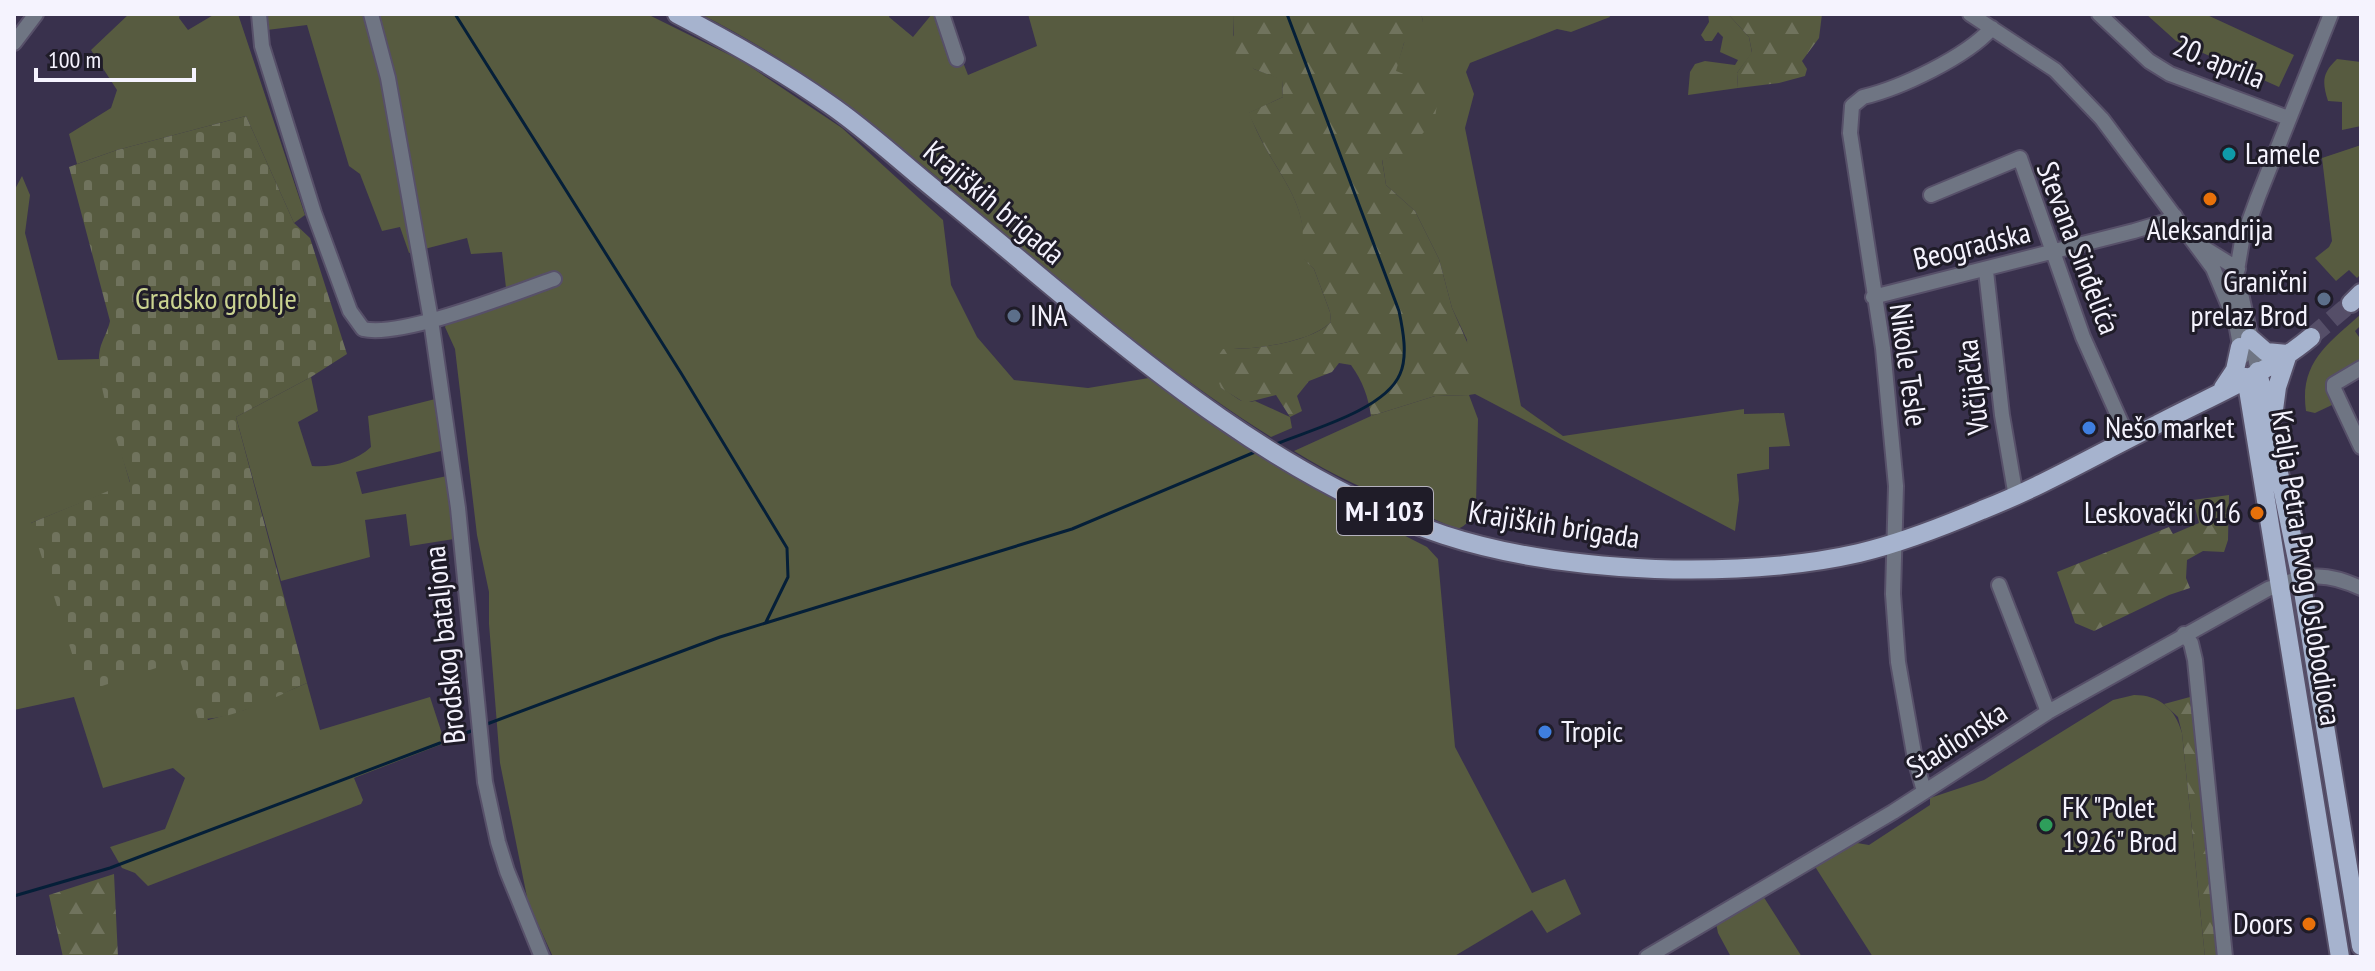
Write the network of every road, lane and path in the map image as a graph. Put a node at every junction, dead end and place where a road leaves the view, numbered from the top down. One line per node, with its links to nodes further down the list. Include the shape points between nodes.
1 (36, 14): 12 (street)
2 (259, 14): 25 (street, via 262,46 314,213 355,320 376,332)
3 (677, 14): 37 (main road, Krajiških brigada / M-I 103, via 831,105 1106,332 1263,446 1390,513 1480,544 1624,567 1749,567 1838,557)
4 (942, 14): 13 (street)
5 (1970, 14): 10 (street)
6 (2099, 14): 14 (street, 20. aprila, via 2170,74)
7 (2320, 14): 11 (street)
8 (2331, 14): 11 (street)
9 (371, 15): 25 (street, Brodskog bataljona, via 388,78)
10 (1992, 28): 16 (street, via 2041,59 2080,94); 23 (street, Nikole Tesle, via 1952,60 1852,106 1850,133)
11 (2325, 29): 14 (street)
12 (14, 43)
13 (957, 59)
14 (2288, 118): 17 (street)
15 (1931, 195): 18 (street, Stevana Sinđelića, via 2020,158)
16 (2175, 216): 18 (street, Beogradska); 19 (street)
17 (2242, 241): 19 (street); 20 (street)
18 (2053, 253): 21 (street, Beogradska); 33 (street, Stevana Sinđelića)
19 (2214, 262): 20 (street); 24 (street)
20 (2238, 269): 24 (street); 27 (street)
21 (1986, 271): 23 (street, Beogradska); 36 (street, Vučijačka)
22 (554, 279): 25 (street)
23 (1873, 297): 37 (street, Nikole Tesle, via 1892,441)
24 (2234, 318): 27 (street)
25 (431, 320): 47 (street, Brodskog bataljona, via 458,508 485,782 507,871)
26 (2311, 337): 28 (main road, M-I 103)
27 (2245, 342): 28 (main road); 30 (street); 31 (main road, via 2235,370)
28 (2288, 354): 30 (main road, M-I 103); 35 (main road, via 2274,406)
29 (2361, 368): 34 (street, via 2334,384)
30 (2252, 374): 31 (main road, Krajiških brigada / M-I 103); 32 (main road, Kralja Petra Prvog Oslobodioca); 35 (main road, Kralja Petra Prvog Oslobodioca)
31 (2210, 397): 32 (main road, via 2231,399); 33 (main road, Krajiških brigada / M-I 103)
32 (2254, 423): 40 (main road, Kralja Petra Prvog Oslobodioca)
33 (2128, 438): 36 (main road, Krajiških brigada / M-I 103)
34 (2361, 447)
35 (2273, 449): 38 (main road, Kralja Petra Prvog Oslobodioca)
36 (2016, 497): 37 (main road, Krajiških brigada / M-I 103)
37 (1895, 542): 44 (street, Nikole Tesle, via 1898,662)
38 (2301, 579): 40 (street, Stadionska); 41 (street, Stadionska, via 2331,576); 45 (main road, Kralja Petra Prvog Oslobodioca)
39 (1999, 585): 43 (street)
40 (2280, 585): 42 (street, Stadionska); 50 (main road, Kralja Petra Prvog Oslobodioca)
41 (2361, 588)
42 (2184, 634): 43 (street, Stadionska); 49 (street, via 2195,660)
43 (2048, 712): 44 (street, Stadionska)
44 (1924, 791): 46 (street, Stadionska)
45 (2361, 946)
46 (1671, 951): 48 (street, Stadionska)
47 (542, 957)
48 (1647, 957)
49 (2225, 957)
50 (2340, 957)

